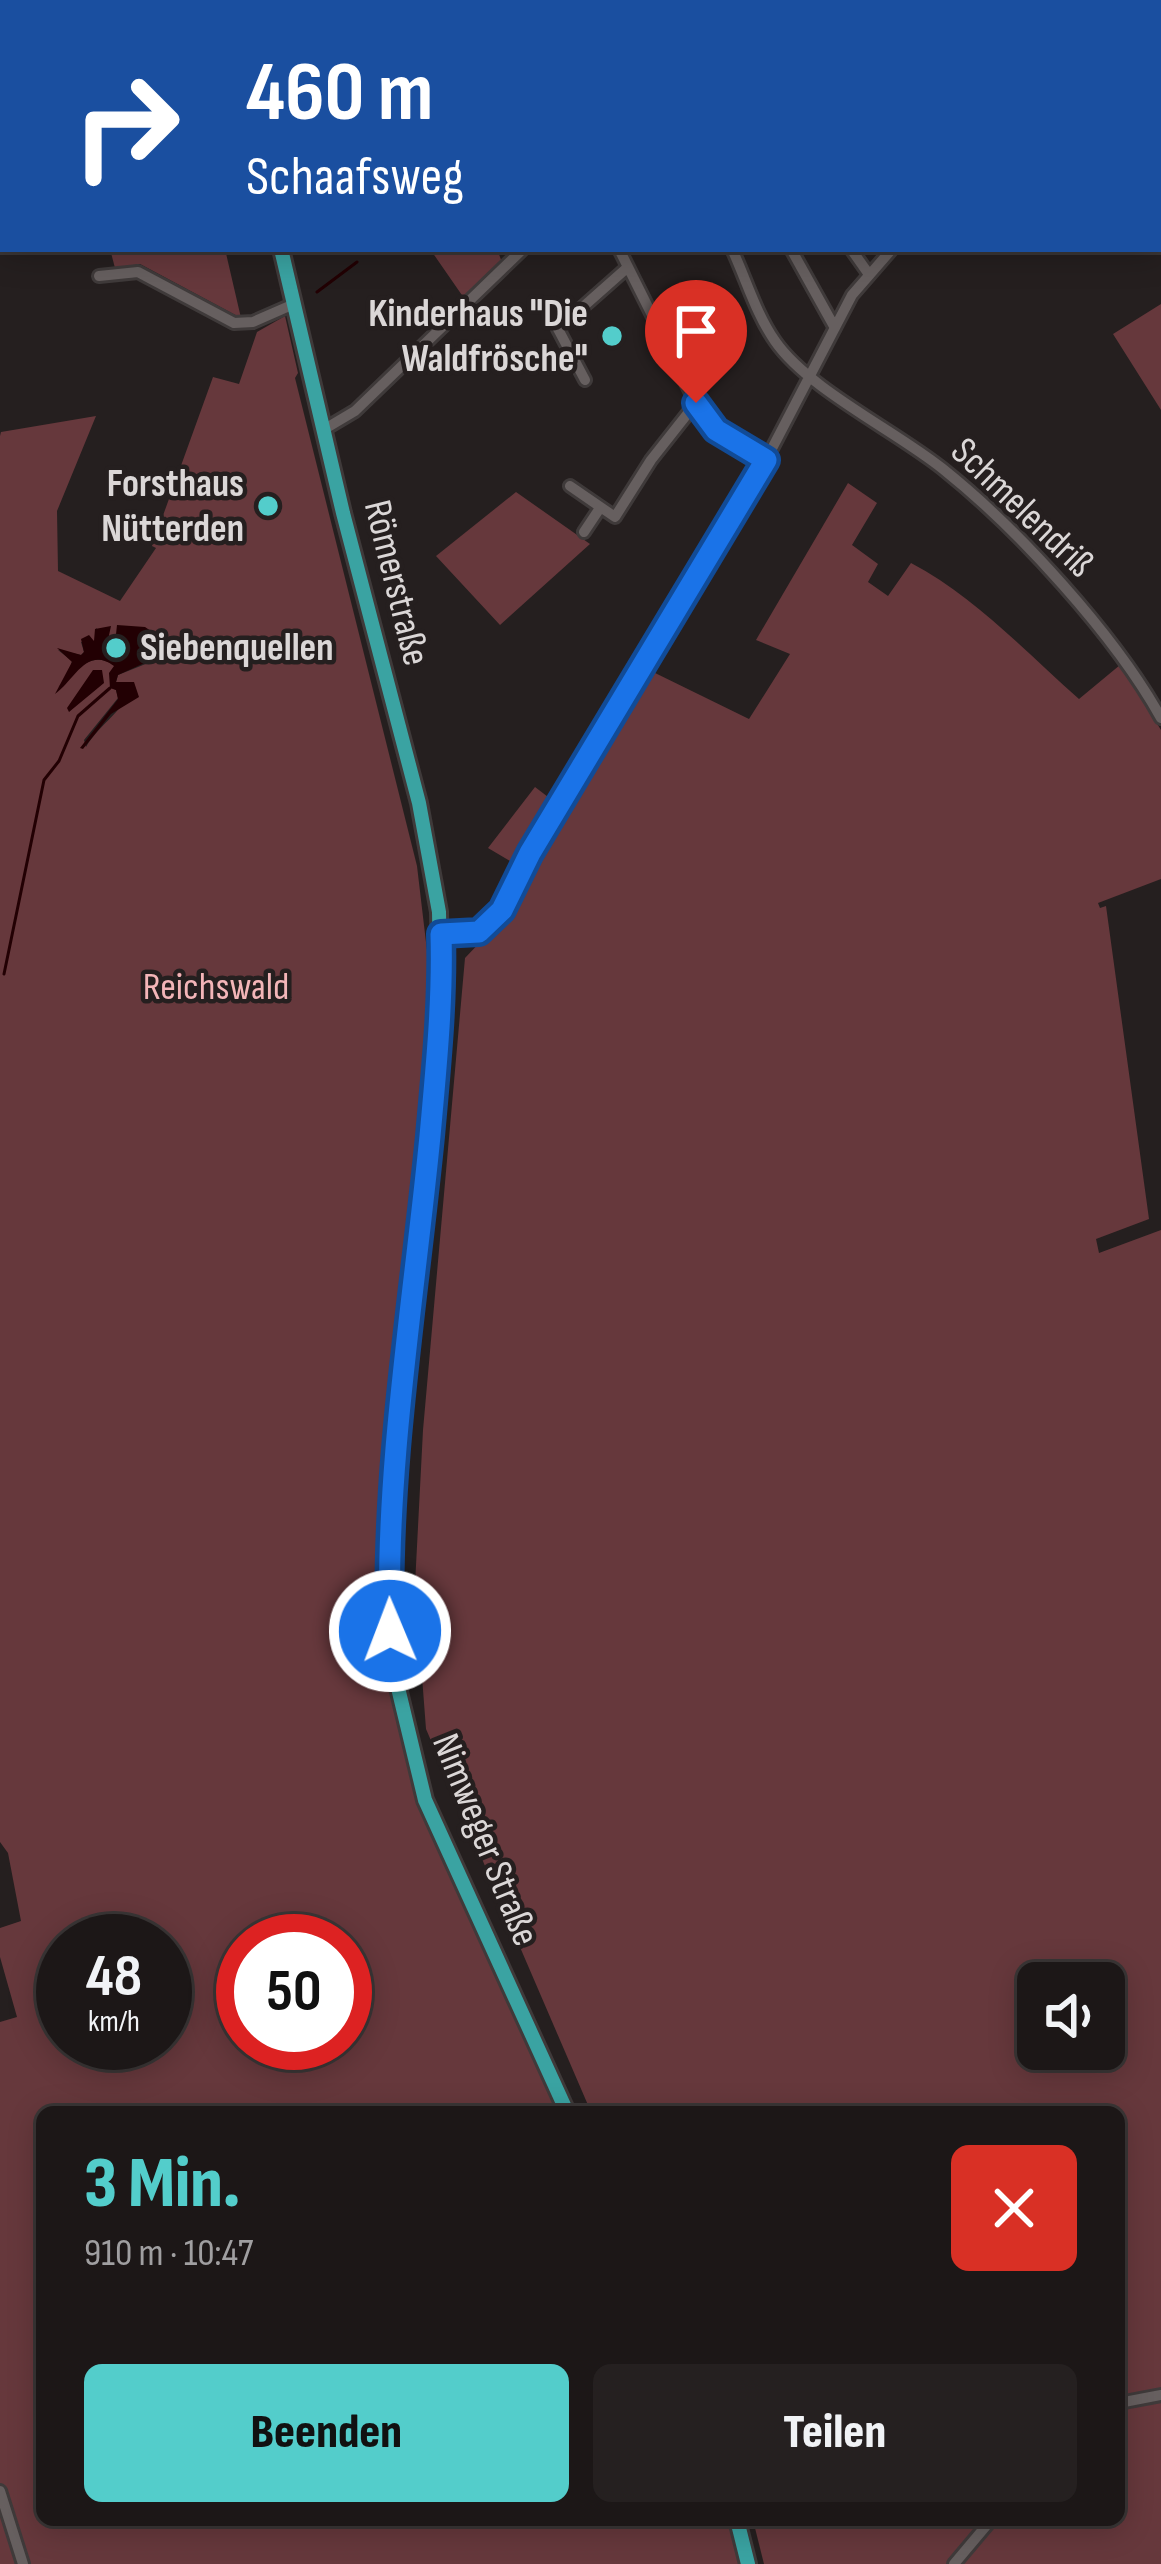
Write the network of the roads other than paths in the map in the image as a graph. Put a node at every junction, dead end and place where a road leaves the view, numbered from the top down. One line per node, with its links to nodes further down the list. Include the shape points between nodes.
1 (282, 252): 11 (main road, Römerstraße)
2 (520, 252): 16 (street, via 355,411)
3 (620, 252): 8 (street)
4 (733, 252): 13 (street, Schmelendriß, via 774,340)
5 (793, 252): 12 (street)
6 (853, 252): 9 (street)
7 (889, 252): 9 (street)
8 (628, 267): 14 (street, via 558,329); 15 (street)
9 (868, 273): 12 (street)
10 (98, 276): 11 (street, via 138,272 234,322)
11 (294, 304): 16 (main road, Römerstraße)
12 (835, 328): 13 (street)
13 (810, 373): 17 (street); 21 (street, Schmelendriß, via 980,502 1091,619)
14 (585, 380)
15 (696, 403): 17 (street, via 716,430); 19 (street, via 615,517)
16 (323, 430): 22 (main road, Römerstraße, via 419,803)
17 (766, 460): 22 (street, via 502,910 479,932)
18 (570, 486): 19 (street)
19 (600, 508): 20 (street)
20 (584, 532)
21 (1161, 718)
22 (441, 934): 23 (main road, Nimweger Straße, via 441,1018 389,1567 393,1667 425,1800)
23 (564, 2106)
24 (1161, 2395): 25 (street)
25 (1125, 2402)
26 (0, 2492): 29 (street)
27 (738, 2526): 30 (main road)
28 (986, 2526): 31 (street)
29 (23, 2564)
30 (748, 2564)
31 (954, 2564)

